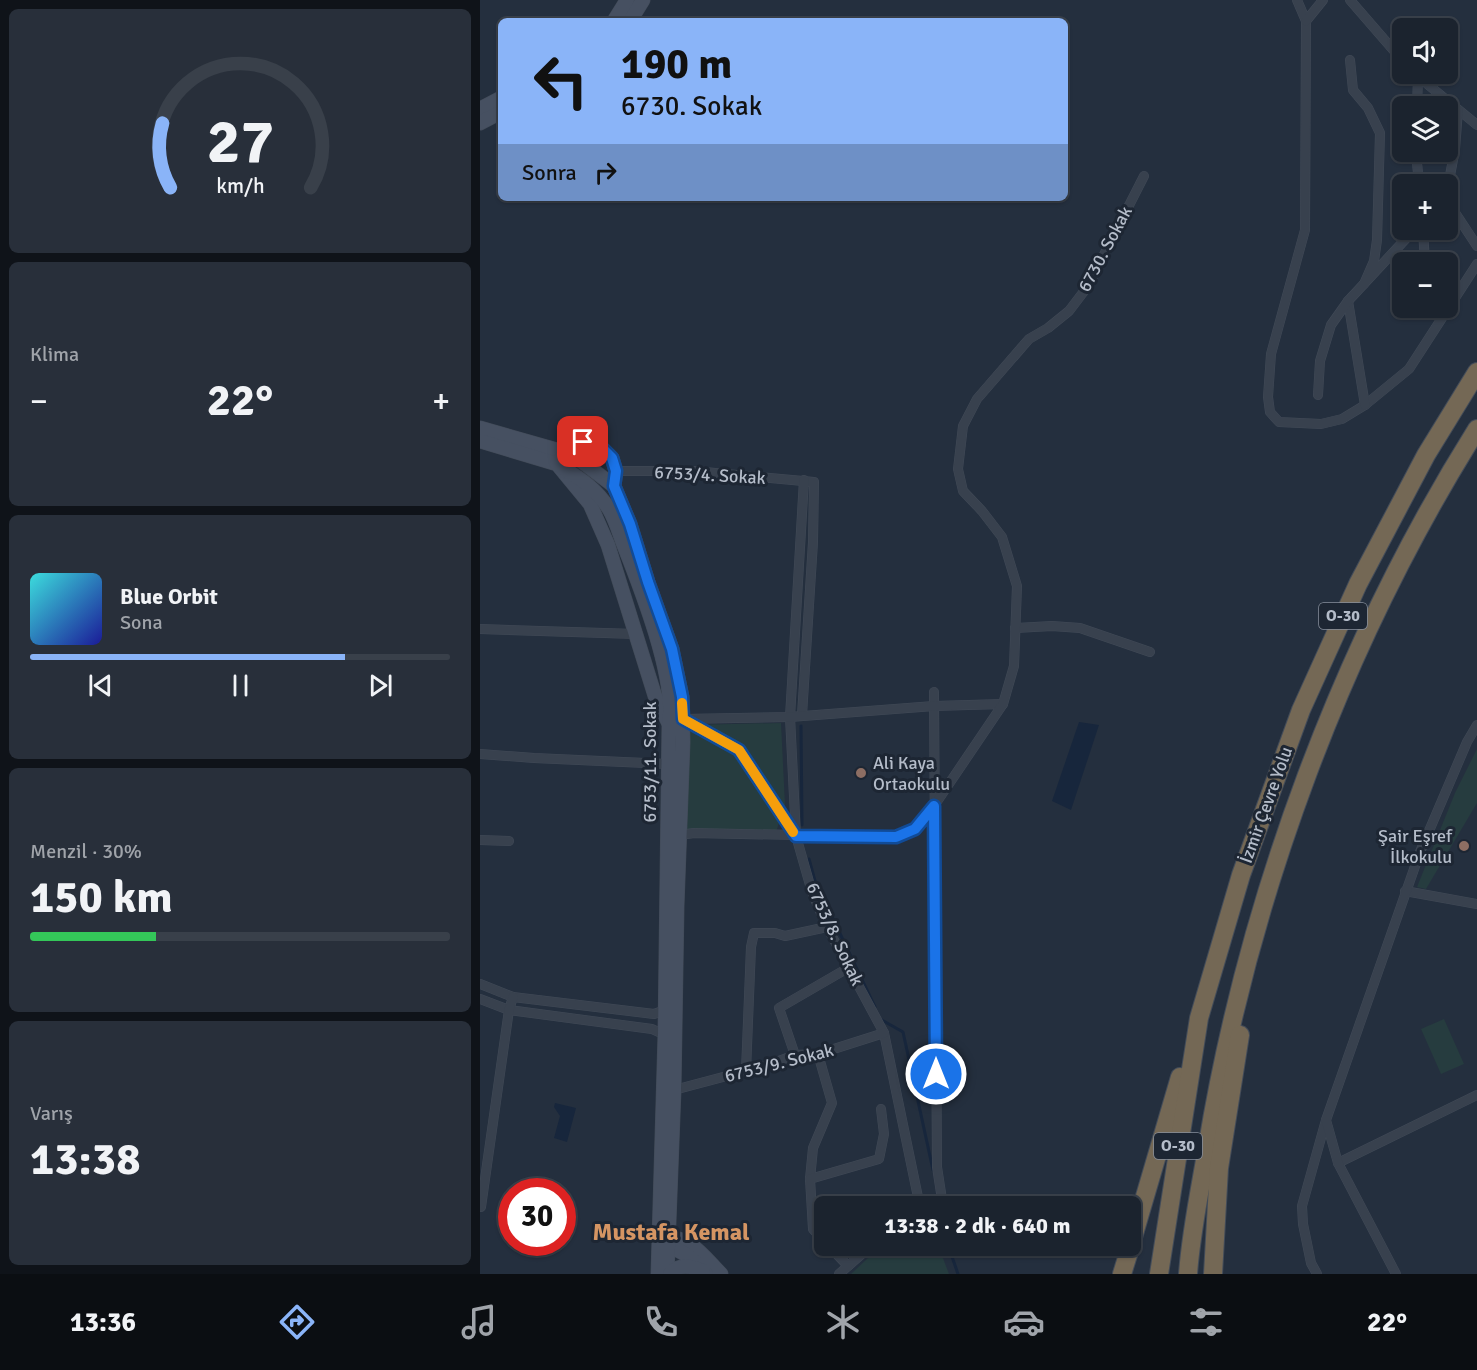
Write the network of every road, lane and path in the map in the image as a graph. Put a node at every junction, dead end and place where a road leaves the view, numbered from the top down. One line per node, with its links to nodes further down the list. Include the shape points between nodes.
1 (627, 0): 6 (street)
2 (643, 0): 7 (street)
3 (1297, 0): 8 (street)
4 (1323, 0): 8 (street)
5 (1350, 0): 9 (street)
6 (616, 18)
7 (632, 18)
8 (1306, 21): 30 (street, via 1305,230 1271,354 1270,412 1279,422 1321,424 1342,419)
9 (1392, 48)
10 (1350, 60): 24 (street, via 1353,90 1368,108 1380,133 1377,240)
11 (1427, 84): 12 (street)
12 (1441, 96)
13 (498, 100): 14 (street)
14 (480, 109)
15 (1458, 110): 18 (street)
16 (498, 114): 17 (street)
17 (480, 123)
18 (1477, 125)
19 (1144, 176): 38 (street, 6730. Sokak, via 1088,286 1069,311 1029,339 977,399 963,426 958,469 963,491 1002,537 1017,586)
20 (1458, 217): 22 (street)
21 (1405, 240): 24 (street)
22 (1477, 246)
23 (1477, 264): 25 (street)
24 (1364, 285): 27 (street)
25 (1463, 286): 26 (street); 30 (street, via 1409,369)
26 (1458, 288)
27 (1348, 301): 29 (street, via 1327,336 1320,361); 30 (street)
28 (1477, 372): 67 (highway, İzmir Çevre Yolu / O-30, via 1363,573 1301,710 1241,875)
29 (1318, 395)
30 (1365, 405)
31 (480, 428): 34 (street)
32 (1477, 429): 60 (highway, İzmir Çevre Yolu / O-30, via 1424,518 1380,604 1312,763)
33 (480, 441): 34 (street)
34 (561, 458): 35 (street, via 571,444 583,442 602,448 612,458); 37 (street, via 581,461); 40 (street, via 590,504 608,545); 48 (street, 6753/11. Sokak, via 610,510 653,625 671,711)
35 (616, 471): 36 (street, 6753/4. Sokak, via 694,471); 37 (street)
36 (804, 480): 45 (street, via 814,482); 46 (street, 6753/8. Sokak)
37 (614, 486): 47 (street, 6753/11. Sokak, via 672,649)
38 (1015, 628): 41 (street, via 1080,628); 43 (street, 6730. Sokak, via 1014,666)
39 (480, 629): 40 (street)
40 (636, 634): 48 (street, via 655,696)
41 (1150, 652)
42 (934, 692): 44 (street)
43 (1004, 704): 44 (street); 52 (street, 6730. Sokak)
44 (934, 706): 45 (street); 52 (street)
45 (802, 716): 46 (street)
46 (790, 717): 47 (street); 54 (street, 6753/8. Sokak)
47 (683, 719): 53 (street, 6753/11. Sokak); 54 (street, via 739,750)
48 (669, 724): 51 (street, 6753/11. Sokak)
49 (1477, 725): 57 (street)
50 (480, 754): 51 (street)
51 (668, 764): 66 (street, 6753/11. Sokak)
52 (934, 806): 54 (street, 6730. Sokak, via 915,829 896,837); 80 (street, via 937,1167)
53 (680, 835): 54 (street, 6730. Sokak); 73 (street, 6753/11. Sokak)
54 (796, 836): 59 (street, 6753/8. Sokak)
55 (480, 840): 56 (street)
56 (509, 841)
57 (1406, 891): 58 (street); 76 (street)
58 (1477, 904)
59 (827, 927): 61 (street, 6753/8. Sokak); 72 (street, via 785,936 754,933)
60 (1256, 929): 98 (highway, İzmir Çevre Yolu / O-30, via 1219,1077); 99 (highway, via 1219,1168)
61 (848, 968): 68 (street, 6753/8. Sokak); 71 (street, via 779,1008)
62 (480, 984): 63 (street)
63 (513, 997): 65 (street); 66 (street, via 654,1014)
64 (480, 999): 65 (street)
65 (509, 1010): 69 (street, via 652,1029); 81 (street)
66 (665, 1010): 69 (street, 6753/11. Sokak)
67 (1198, 1018): 82 (highway); 97 (highway, İzmir Çevre Yolu / O-30)
68 (884, 1033): 70 (street, 6753/9. Sokak); 79 (street, 6753/8. Sokak)
69 (665, 1035): 86 (street, 6753/11. Sokak)
70 (818, 1054): 71 (street, 6753/9. Sokak); 78 (street, via 832,1103 813,1148)
71 (795, 1055): 72 (street, 6753/9. Sokak)
72 (746, 1071): 73 (street, 6753/9. Sokak)
73 (674, 1090): 83 (street, 6753/11. Sokak)
74 (1477, 1095): 77 (street)
75 (881, 1109): 78 (street, via 884,1134 879,1159)
76 (1326, 1119): 77 (street); 100 (street, via 1302,1206 1311,1263)
77 (1338, 1163): 101 (street)
78 (810, 1179): 84 (street)
79 (915, 1196)
80 (941, 1196)
81 (480, 1207)
82 (1141, 1211)
83 (669, 1216): 85 (street, via 677,1232); 86 (street, 6753/11. Sokak)
84 (814, 1230)
85 (688, 1241): 86 (street, via 676,1237); 94 (street)
86 (663, 1243): 91 (street, via 681,1252); 92 (street, 6753/11. Sokak); 93 (street, 6753/11. Sokak)
87 (838, 1256): 90 (street)
88 (859, 1256): 90 (street)
89 (1128, 1256): 96 (highway)
90 (848, 1266): 95 (street)
91 (705, 1273): 93 (street, via 686,1266)
92 (658, 1274)
93 (668, 1274)
94 (722, 1274)
95 (839, 1274)
96 (1122, 1274)
97 (1159, 1274)
98 (1188, 1274)
99 (1213, 1274)
100 (1317, 1274)
101 (1396, 1274)

